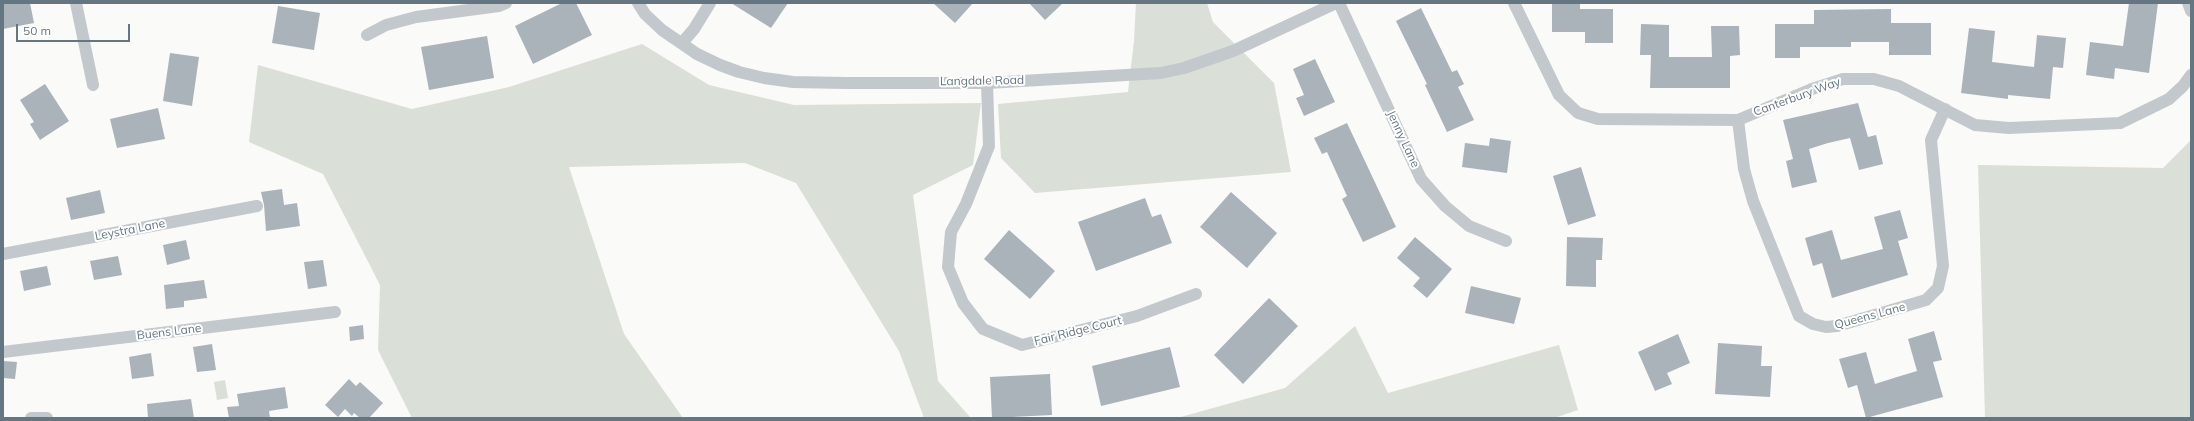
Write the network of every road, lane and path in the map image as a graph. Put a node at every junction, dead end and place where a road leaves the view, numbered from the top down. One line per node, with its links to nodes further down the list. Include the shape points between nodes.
1 (76, 3): 13 (street)
2 (506, 3): 9 (street, via 416,17 386,25)
3 (638, 3): 10 (street, Langdale Road, via 645,14 662,30)
4 (710, 3): 10 (street)
5 (1338, 3): 12 (street, Langdale Road, via 1233,51 1184,68 1127,76); 17 (street, Jenny Lane, via 1422,179 1445,206 1469,226)
6 (1514, 3): 15 (street, Canterbury Way, via 1559,95 1578,113 1598,119)
7 (2188, 3): 8 (street)
8 (2191, 11)
9 (366, 35)
10 (682, 43): 12 (street, Langdale Road, via 720,65 739,72 793,82)
11 (2191, 75): 14 (street, Canterbury Way, via 2169,99 2120,123 2009,128 1975,126)
12 (987, 83): 19 (street, Fair Ridge Court, via 989,146 966,204 951,232 948,268 963,302 983,329 1022,345 1137,316)
13 (93, 85)
14 (1945, 109): 15 (street, Canterbury Way, via 1899,86 1874,79 1843,79); 15 (street, Queens Lane, via 1931,140 1942,266 1938,288 1926,300 1826,327 1813,324 1799,316 1752,201 1744,169)
15 (1738, 120)
16 (257, 206): 18 (street, Leystra Lane)
17 (1506, 241)
18 (3, 254)
19 (1196, 294)
20 (335, 312): 21 (street, Buens Lane)
21 (3, 352)
22 (31, 418): 23 (street)
23 (47, 418)

